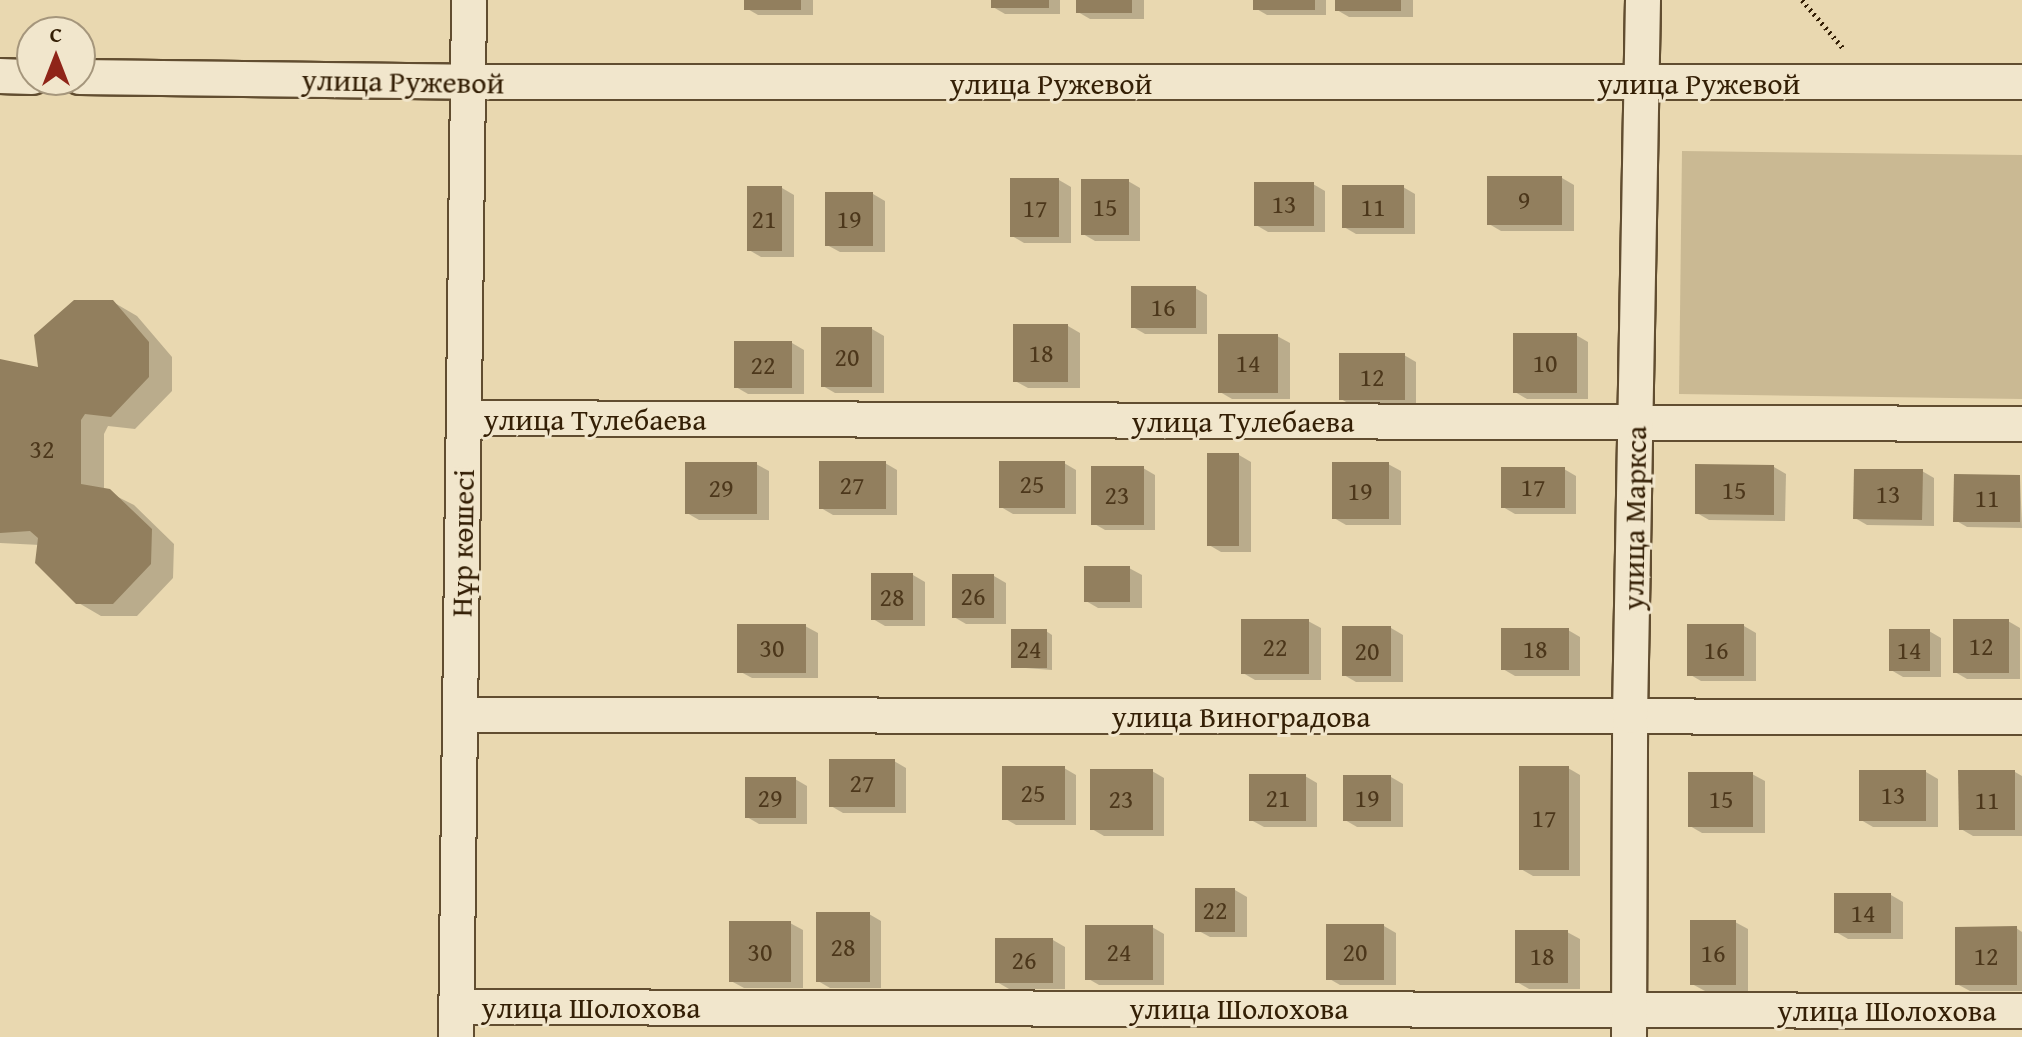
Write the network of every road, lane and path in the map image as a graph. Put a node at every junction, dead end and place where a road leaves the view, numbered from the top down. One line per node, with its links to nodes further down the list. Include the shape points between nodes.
1 (469, 0): 5 (street, Нұр көшесі)
2 (1643, 0): 7 (street, улица Маркса)
3 (1802, 0): 8 (path)
4 (96, 77): 5 (street, улица Ружевой)
5 (468, 82): 7 (street, улица Ружевой); 9 (street, Нұр көшесі)
6 (2022, 82): 8 (street, улица Ружевой)
7 (1642, 83): 8 (street, улица Ружевой); 10 (street, улица Маркса)
8 (1872, 83)
9 (464, 418): 10 (street, улица Тулебаева); 12 (street, Нұр көшесі)
10 (1636, 423): 11 (street, улица Тулебаева); 13 (street, улица Маркса)
11 (2022, 424)
12 (460, 715): 13 (street, улица Виноградова); 16 (street, Нұр көшесі)
13 (1630, 716): 14 (street, улица Виноградова); 17 (street, улица Маркса)
14 (2022, 717)
15 (2022, 1011): 17 (street, улица Шолохова)
16 (456, 1022): 17 (street, улица Шолохова)
17 (1630, 1023)

